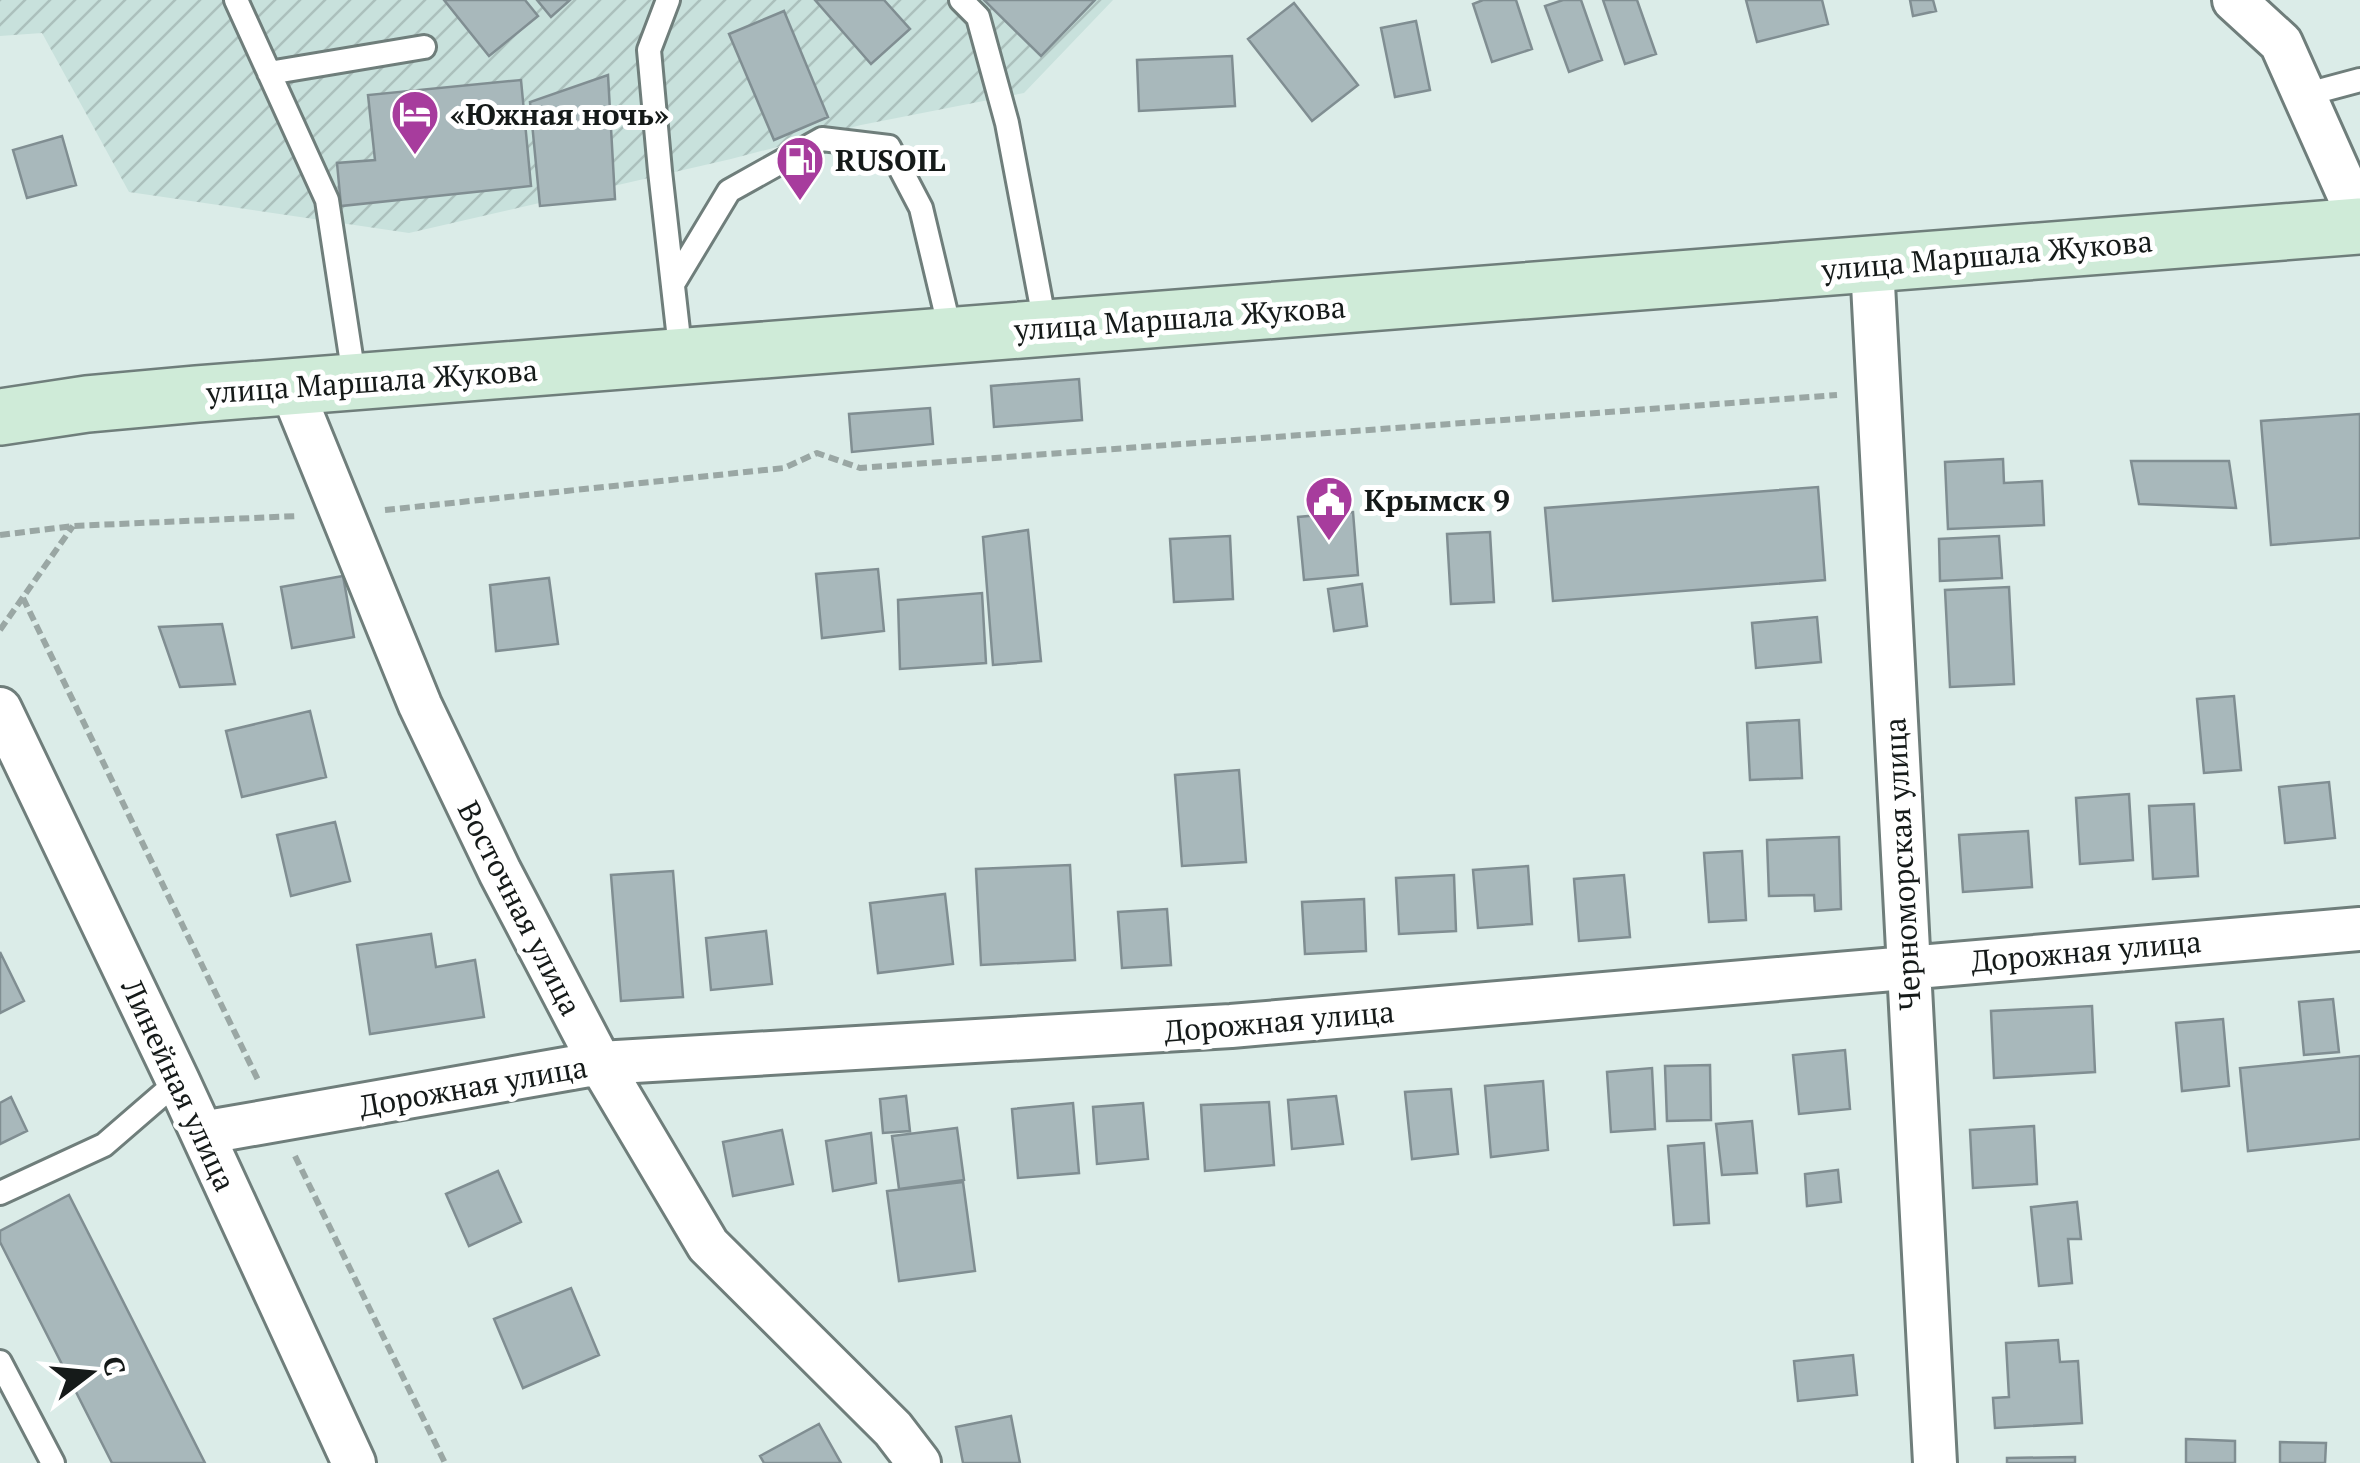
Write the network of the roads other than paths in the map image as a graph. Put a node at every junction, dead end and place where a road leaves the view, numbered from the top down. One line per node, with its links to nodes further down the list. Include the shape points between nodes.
1 (668, 0): 11 (lane, via 649,50)
2 (962, 0): 12 (lane, via 978,17 1007,123)
3 (2234, 0): 8 (street, via 2281,43)
4 (241, 3): 6 (lane)
5 (424, 47): 6 (lane)
6 (269, 73): 15 (lane, via 327,200)
7 (2360, 80): 8 (lane)
8 (2304, 95): 9 (street)
9 (2360, 223): 10 (main road, улица Маршала Жукова)
10 (1872, 264): 12 (main road, улица Маршала Жукова); 20 (street, Черноморская улица)
11 (672, 284): 13 (lane, via 729,191 822,140 890,147 921,208); 14 (lane)
12 (1046, 329): 13 (main road, улица Маршала Жукова)
13 (952, 336): 14 (main road, улица Маршала Жукова)
14 (681, 357): 15 (main road, улица Маршала Жукова)
15 (355, 382): 16 (main road, улица Маршала Жукова)
16 (291, 388): 17 (main road, улица Маршала Жукова, via 87,404); 21 (street, Восточная улица, via 420,705)
17 (0, 418)
18 (0, 709): 22 (street, Линейная улица)
19 (2360, 928): 20 (street, Дорожная улица)
20 (1908, 966): 21 (street, Дорожная улица, via 1230,1026); 29 (street, Черноморская улица)
21 (600, 1064): 23 (street, Дорожная улица); 28 (street, Восточная улица, via 708,1245 893,1429)
22 (178, 1082): 23 (street, Линейная улица); 24 (lane, via 104,1145)
23 (202, 1133): 27 (street, Линейная улица)
24 (0, 1193)
25 (0, 1362): 26 (lane)
26 (54, 1463)
27 (354, 1463)
28 (918, 1463)
29 (1935, 1463)

